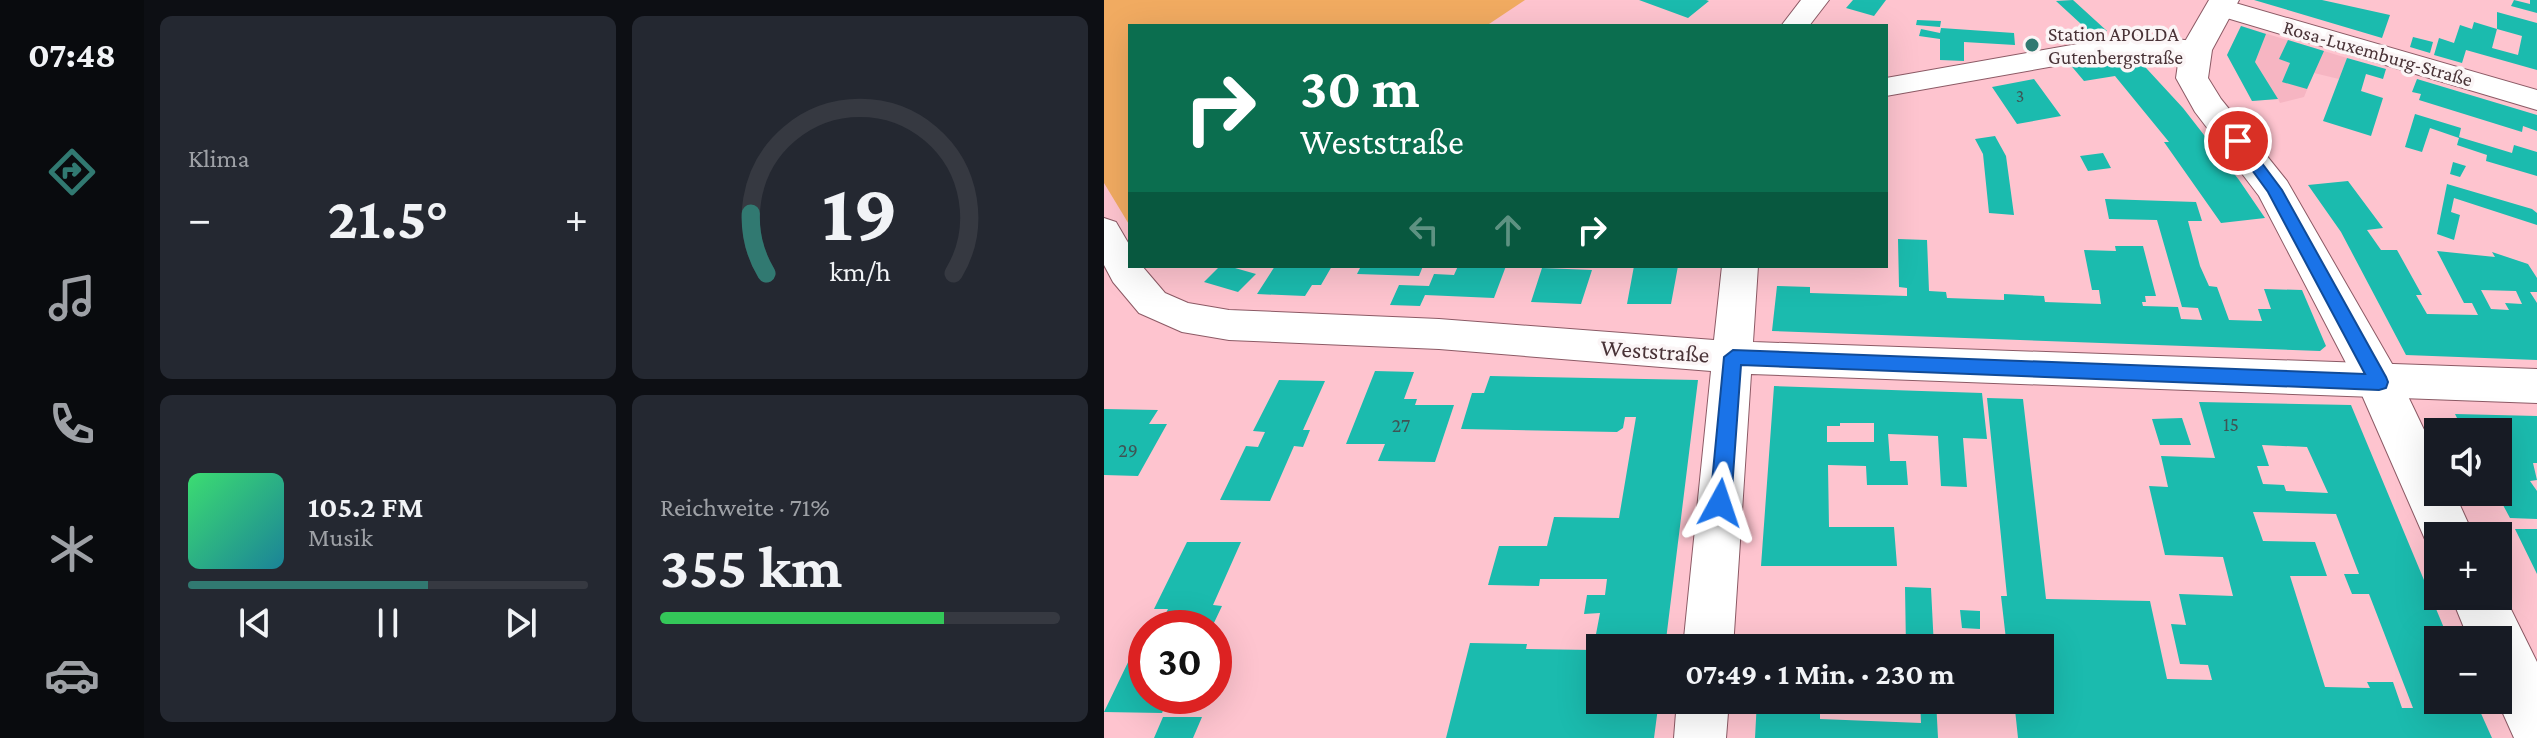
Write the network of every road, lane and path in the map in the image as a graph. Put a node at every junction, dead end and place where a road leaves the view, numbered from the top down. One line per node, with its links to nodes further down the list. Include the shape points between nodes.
1 (1815, 0): 3 (street)
2 (2222, 4): 4 (street); 6 (street, Rosa-Luxemburg-Straße)
3 (1797, 24)
4 (2196, 50): 5 (street, via 2128,44); 10 (street, via 2192,78 2274,190)
5 (1888, 87)
6 (2537, 100)
7 (1104, 231): 9 (street, Weststraße, via 1136,287 1152,303 1182,317 1229,325 1439,334)
8 (1740, 268): 9 (street)
9 (1733, 357): 10 (street, Weststraße); 13 (street)
10 (2379, 382): 11 (street, Weststraße); 12 (street)
11 (2537, 386)
12 (2443, 522)
13 (1709, 634)
14 (2512, 670): 16 (street)
15 (1702, 714): 17 (street)
16 (2537, 723)
17 (1700, 738)

